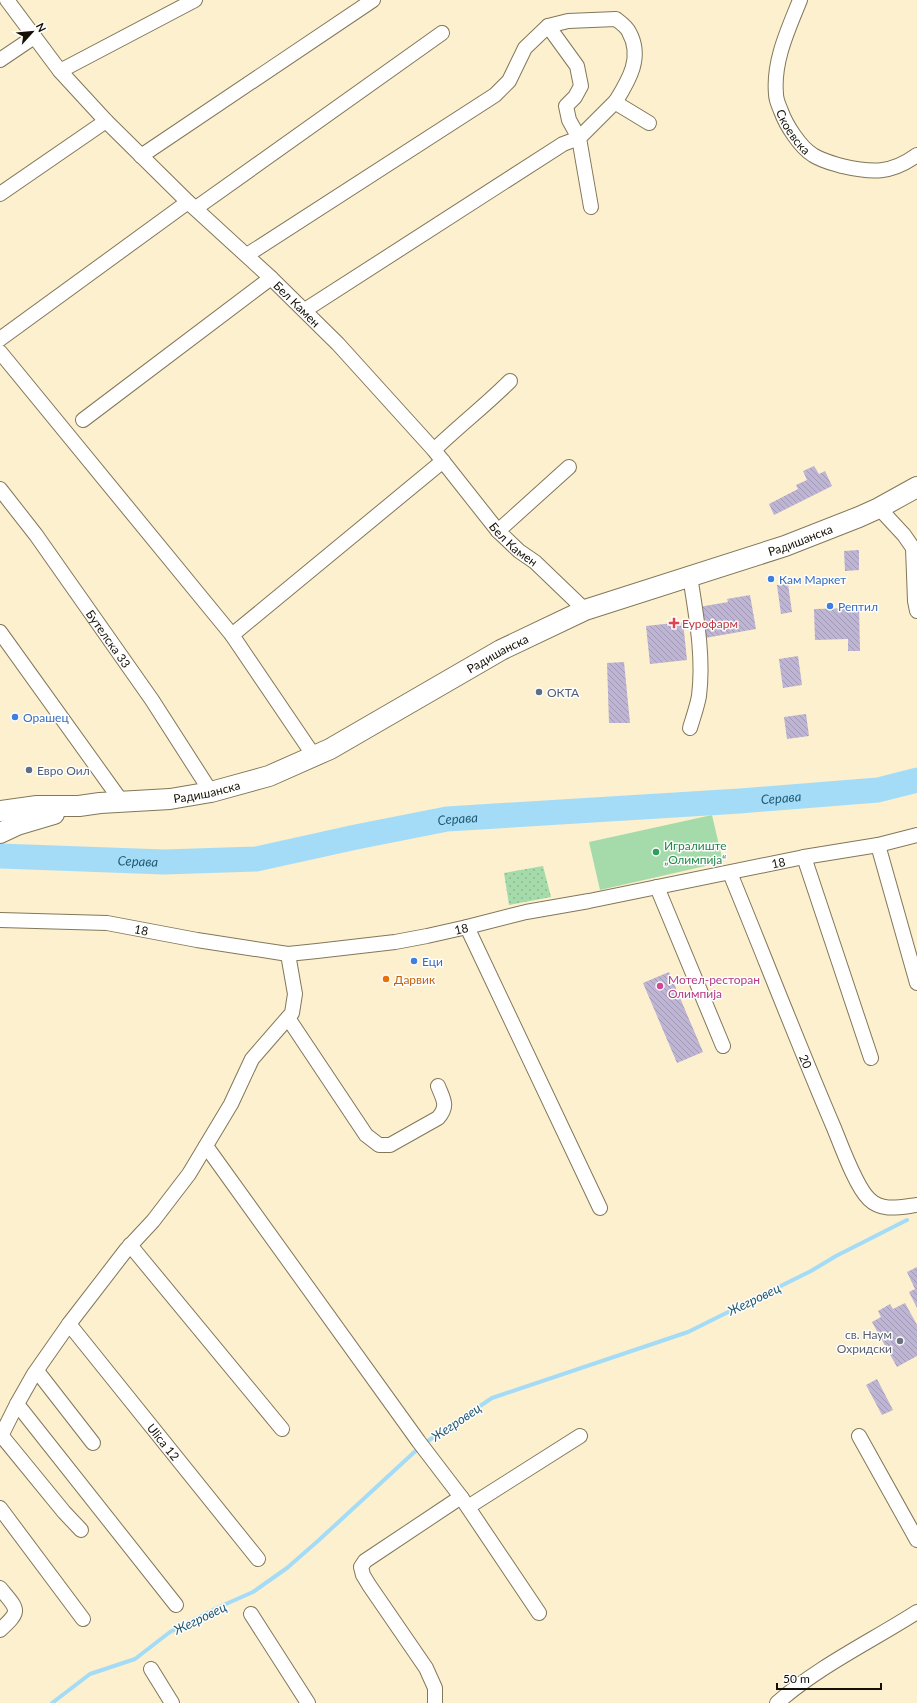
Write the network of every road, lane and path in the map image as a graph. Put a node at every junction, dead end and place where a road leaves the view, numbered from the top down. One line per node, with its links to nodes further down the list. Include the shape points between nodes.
1 (7, 0): 7 (street, Бел Камен)
2 (195, 0): 9 (street)
3 (373, 0): 14 (street)
4 (800, 0): 15 (street, Скоевска, via 779,56 776,79 776,95 785,121 796,137 812,154 824,161 863,171 889,169)
5 (548, 26): 10 (street, via 568,21 616,18 629,31 634,46 634,64 629,79); 13 (street, via 576,66 581,86 566,106 569,120); 19 (street, via 525,48 509,81 495,95)
6 (442, 33): 17 (street)
7 (34, 37): 8 (street); 9 (street, Бел Камен)
8 (0, 60)
9 (60, 71): 11 (street, Бел Камен)
10 (616, 101): 12 (street); 13 (street)
11 (106, 121): 14 (street, Бел Камен); 16 (street)
12 (649, 123)
13 (579, 138): 18 (street); 21 (street, via 563,144)
14 (141, 156): 17 (street, Бел Камен)
15 (917, 156)
16 (0, 194)
17 (192, 205): 19 (street, Бел Камен); 22 (street)
18 (591, 207)
19 (247, 255): 20 (street, Бел Камен)
20 (272, 278): 21 (street, Бел Камен); 25 (street)
21 (305, 310): 26 (street, Бел Камен)
22 (0, 339)
23 (0, 352): 37 (street)
24 (510, 381): 26 (street)
25 (83, 420)
26 (434, 450): 27 (street, Бел Камен)
27 (443, 461): 32 (street, Бел Камен); 37 (street)
28 (569, 467): 32 (street)
29 (917, 487): 31 (street, Радишанска)
30 (0, 489): 40 (street, Бутелска 33, via 36,535 152,700)
31 (879, 508): 33 (street, Радишанска, via 784,546); 35 (street, via 913,548)
32 (498, 530): 34 (street, Бел Камен)
33 (690, 576): 34 (street, Радишанска); 38 (street, via 701,663 699,696)
34 (585, 610): 39 (street, Радишанска, via 501,650)
35 (917, 612)
36 (0, 632): 41 (street)
37 (232, 635): 39 (street)
38 (690, 728)
39 (314, 756): 40 (street, Радишанска, via 269,776)
40 (211, 792): 41 (street, Радишанска, via 170,799)
41 (122, 802): 42 (street, Радишанска)
42 (79, 806): 43 (street, Радишанска, via 37,806); 44 (street, Радишанска, via 17,825)
43 (0, 811)
44 (0, 833)
45 (917, 835): 46 (street, 18)
46 (878, 845): 47 (street, 18); 53 (street)
47 (804, 857): 48 (street, 18); 56 (street)
48 (730, 873): 49 (street, 18); 59 (street, 20, via 820,1095 867,1198 878,1206 889,1208)
49 (657, 887): 51 (street, 18, via 588,896); 55 (street)
50 (1, 922): 52 (street, 18, via 107,923)
51 (467, 927): 52 (street, 18, via 395,942); 60 (street)
52 (288, 954): 54 (street, via 295,994 292,1012)
53 (917, 983)
54 (288, 1018): 57 (street, via 366,1135 379,1146 390,1145 438,1118 445,1105); 58 (street, via 252,1059 231,1104)
55 (723, 1046)
56 (871, 1058)
57 (438, 1086)
58 (206, 1146): 61 (street, via 189,1174 153,1221); 70 (street)
59 (917, 1205)
60 (600, 1208)
61 (130, 1245): 62 (street); 65 (street)
62 (69, 1324): 63 (street); 74 (street, Ulica 12)
63 (37, 1371): 64 (street); 69 (street)
64 (17, 1404): 66 (street); 76 (street)
65 (282, 1429)
66 (1, 1436): 72 (street)
67 (580, 1436): 70 (street)
68 (859, 1436): 73 (street)
69 (93, 1443)
70 (465, 1502): 78 (street); 85 (street, via 365,1561 361,1568 369,1585 426,1668 435,1688)
71 (0, 1508): 80 (street)
72 (82, 1530)
73 (917, 1540)
74 (258, 1558)
75 (0, 1588): 81 (street, via 14,1605 16,1612)
76 (176, 1605)
77 (917, 1612): 86 (street, via 841,1657)
78 (539, 1613)
79 (251, 1614): 84 (street)
80 (83, 1619)
81 (0, 1630)
82 (151, 1670): 83 (street)
83 (172, 1703)
84 (308, 1703)
85 (435, 1703)
86 (777, 1703)

